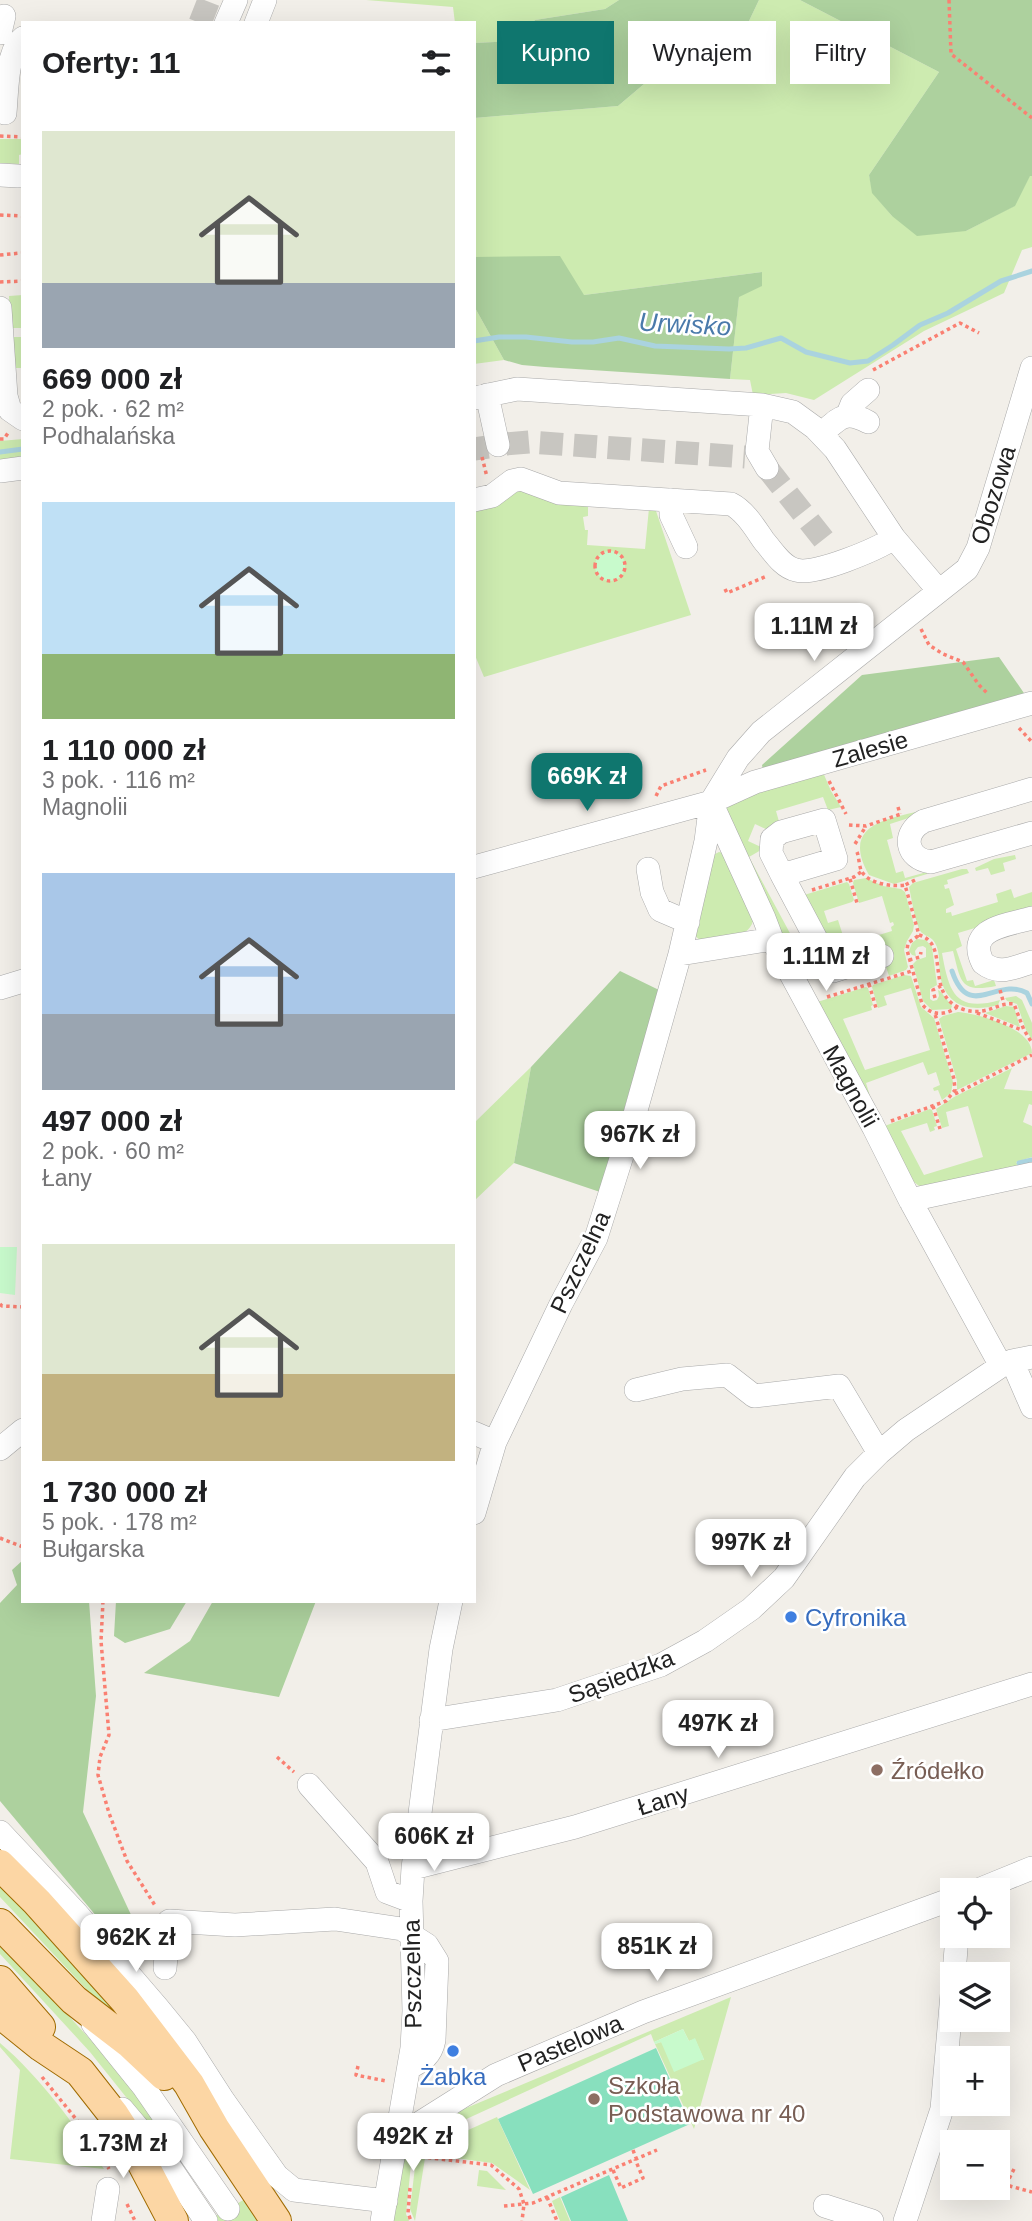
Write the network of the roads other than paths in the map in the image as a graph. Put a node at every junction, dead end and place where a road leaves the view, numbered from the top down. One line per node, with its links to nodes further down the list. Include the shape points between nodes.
1 (236, 0): 3 (street)
2 (265, 0): 4 (street)
3 (227, 21)
4 (257, 21)
5 (21, 40): 6 (street, via 10,62)
6 (9, 114)
7 (0, 308): 8 (street)
8 (1, 354): 13 (street)
9 (1032, 368): 23 (street, Obozowa, via 978,548 967,569)
10 (869, 381): 14 (street, via 852,404 858,418 841,417)
11 (480, 397): 12 (street, via 514,389); 15 (street)
12 (762, 405): 14 (street, via 793,412); 17 (street, via 757,451)
13 (10, 411)
14 (821, 434): 21 (street)
15 (497, 445)
16 (21, 468): 18 (street)
17 (767, 468)
18 (0, 471)
19 (476, 500): 20 (street, via 521,479 559,493)
20 (671, 500): 21 (street, via 737,507 793,570 806,572 877,549); 22 (street, via 671,515)
21 (894, 538): 23 (street)
22 (686, 547)
23 (939, 591): 26 (street, Obozowa, via 761,732 738,758)
24 (1023, 711): 26 (street, Zalesie, via 755,782)
25 (1032, 789): 27 (street, via 924,821 912,831 909,841 914,855 931,862)
26 (711, 802): 28 (street, Zalesie); 32 (street, Pszczelna); 33 (street, Magnolii)
27 (1032, 833)
28 (476, 866)
29 (648, 869): 32 (street, via 660,910)
30 (782, 875): 37 (street)
31 (1032, 918): 36 (street, via 987,932 979,948 983,963 995,971)
32 (688, 922): 34 (street, Pszczelna)
33 (772, 939): 34 (street); 39 (street, Magnolii)
34 (681, 954): 47 (street, Pszczelna, via 596,1238)
35 (881, 956): 37 (street)
36 (1032, 962)
37 (833, 971): 39 (street)
38 (21, 982): 40 (street)
39 (795, 982): 42 (street, Magnolii)
40 (0, 988)
41 (1032, 1174): 42 (street)
42 (910, 1200): 43 (street, Magnolii)
43 (1015, 1361): 45 (street, Magnolii); 49 (street, Sąsiedzka, via 906,1430)
44 (636, 1391): 49 (street, via 682,1379 727,1375 754,1396 839,1386)
45 (1032, 1407)
46 (21, 1432): 48 (street)
47 (484, 1438): 50 (street, Pszczelna)
48 (0, 1449)
49 (879, 1453): 53 (street, Sąsiedzka, via 855,1477 784,1578 751,1609 705,1641 661,1665 557,1700)
50 (476, 1498)
51 (452, 1603): 53 (street, Pszczelna)
52 (1032, 1684): 57 (street, Łany, via 575,1827)
53 (431, 1720): 57 (street, Pszczelna)
54 (309, 1785): 60 (street, via 377,1862 387,1892)
55 (0, 1832): 75 (street, via 172,2024 278,2176 295,2190)
56 (0, 1865): 70 (main road, via 125,2000 189,2084)
57 (412, 1868): 60 (street, Pszczelna)
58 (1032, 1868): 59 (street)
59 (1007, 1878)
60 (411, 1901): 63 (street, Pszczelna)
61 (940, 1903): 71 (street, Pastelowa, via 643,2012 496,2075)
62 (0, 1924): 66 (main road)
63 (412, 1935): 64 (street, via 402,1929 335,1919 234,1925 169,1921); 71 (street, Pszczelna, via 414,2011 402,2075)
64 (165, 1968)
65 (0, 1981): 69 (main road)
66 (74, 2000): 70 (main road, via 150,2061); 74 (street, via 143,2086)
67 (0, 2012): 69 (main road)
68 (949, 2032): 81 (street, via 942,2109)
69 (80, 2072): 77 (main road, via 133,2145); 78 (street, via 128,2115)
70 (214, 2128): 79 (main road)
71 (406, 2142): 75 (street, Pszczelna)
72 (115, 2188): 76 (street)
73 (825, 2206): 80 (street)
74 (229, 2209)
75 (384, 2211)
76 (103, 2221)
77 (173, 2221)
78 (206, 2221)
79 (276, 2221)
80 (873, 2221)
81 (905, 2221)

